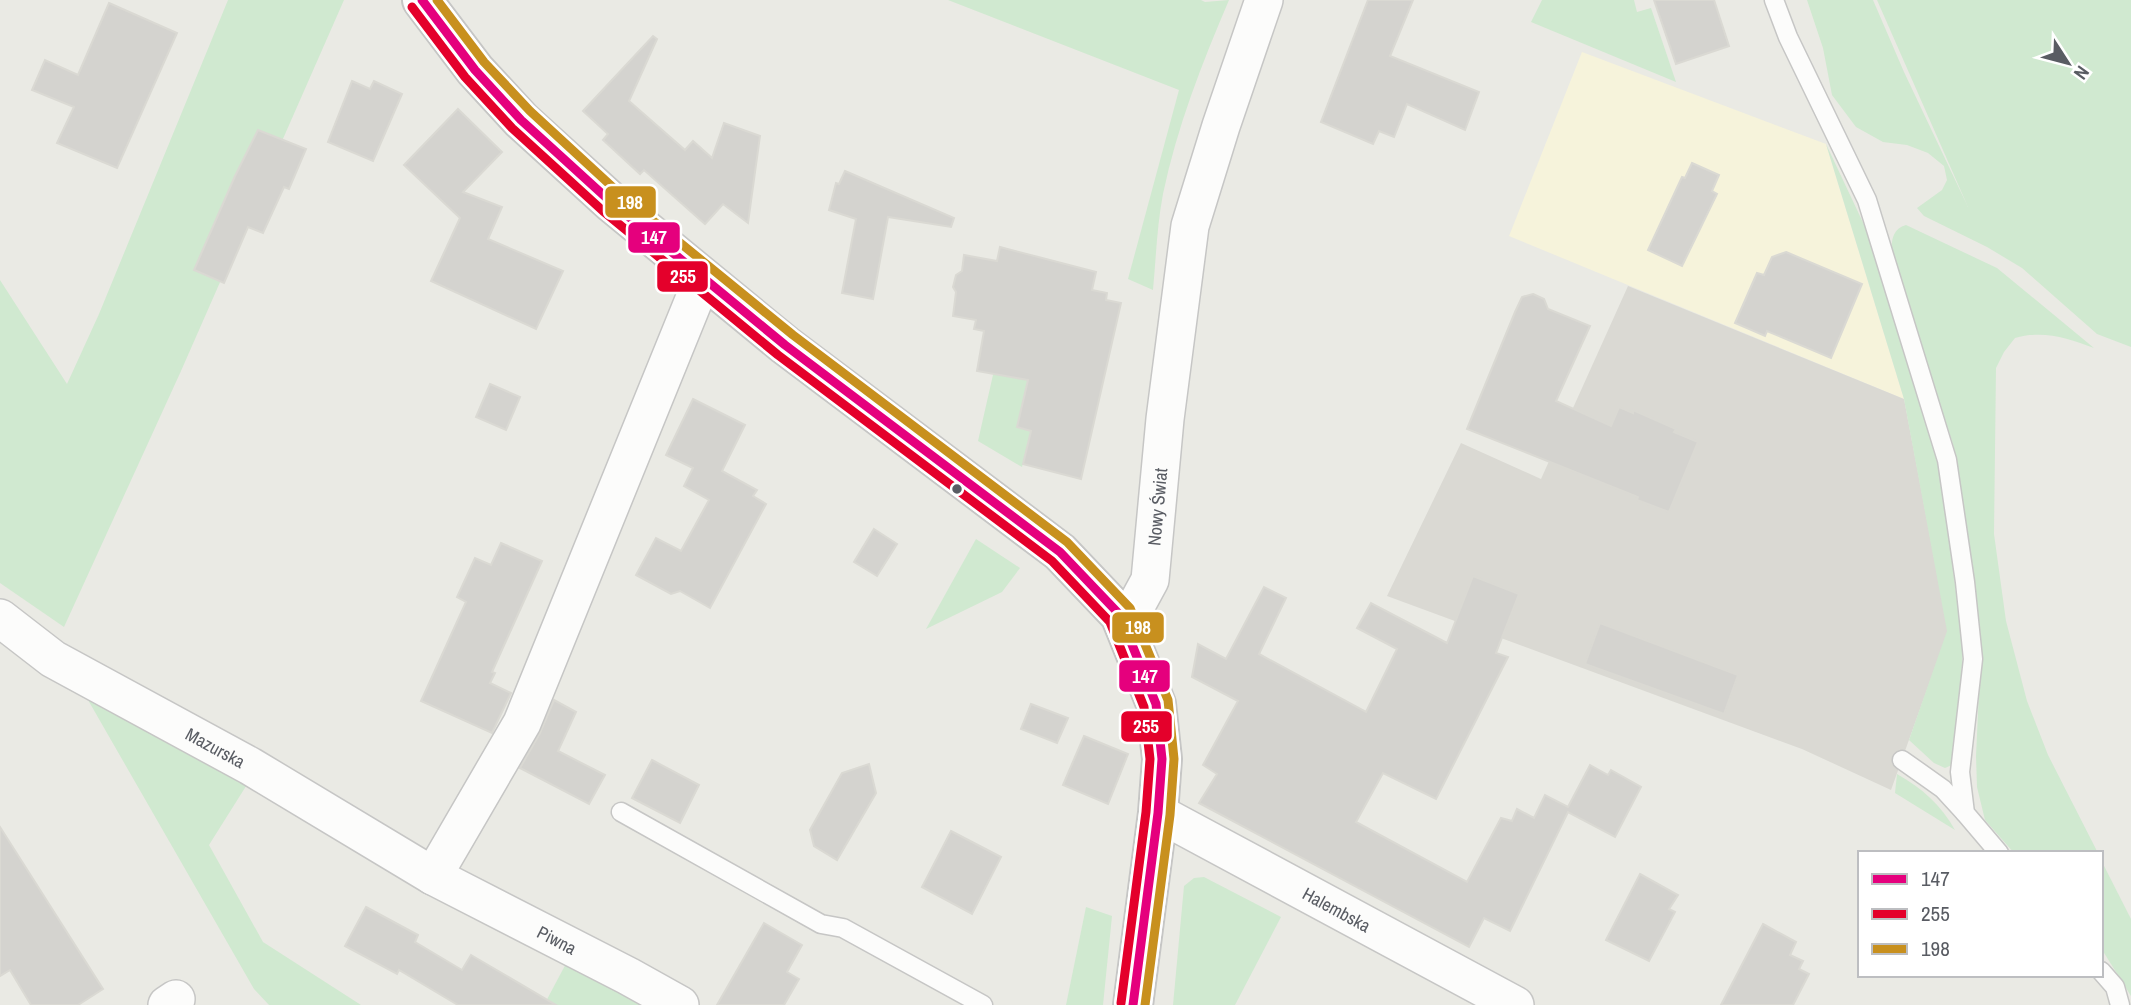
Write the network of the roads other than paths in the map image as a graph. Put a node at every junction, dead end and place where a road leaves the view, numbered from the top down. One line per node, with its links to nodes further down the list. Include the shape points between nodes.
1 (422, 0): 4 (street, via 521,120)
2 (1265, 0): 5 (street, Nowy Świat, via 1191,226 1165,419 1150,580 1137,604)
3 (1774, 0): 10 (lane, via 1867,200 1947,460 1973,659 1960,772)
4 (702, 279): 5 (street, via 1049,543); 12 (street, via 522,723)
5 (1119, 615): 9 (street, via 1156,704 1162,759)
6 (0, 618): 12 (street, Mazurska, via 53,659 250,766)
7 (1902, 760): 10 (lane, via 1943,789)
8 (621, 812): 15 (lane, via 821,924 843,928)
9 (1158, 813): 16 (street); 17 (street, Halembska)
10 (1965, 813): 11 (lane)
11 (1997, 851)
12 (433, 876): 14 (street, Piwna)
13 (2103, 973): 18 (lane, via 2115,987)
14 (680, 1005)
15 (983, 1005)
16 (1133, 1005)
17 (1514, 1005)
18 (2120, 1005)

